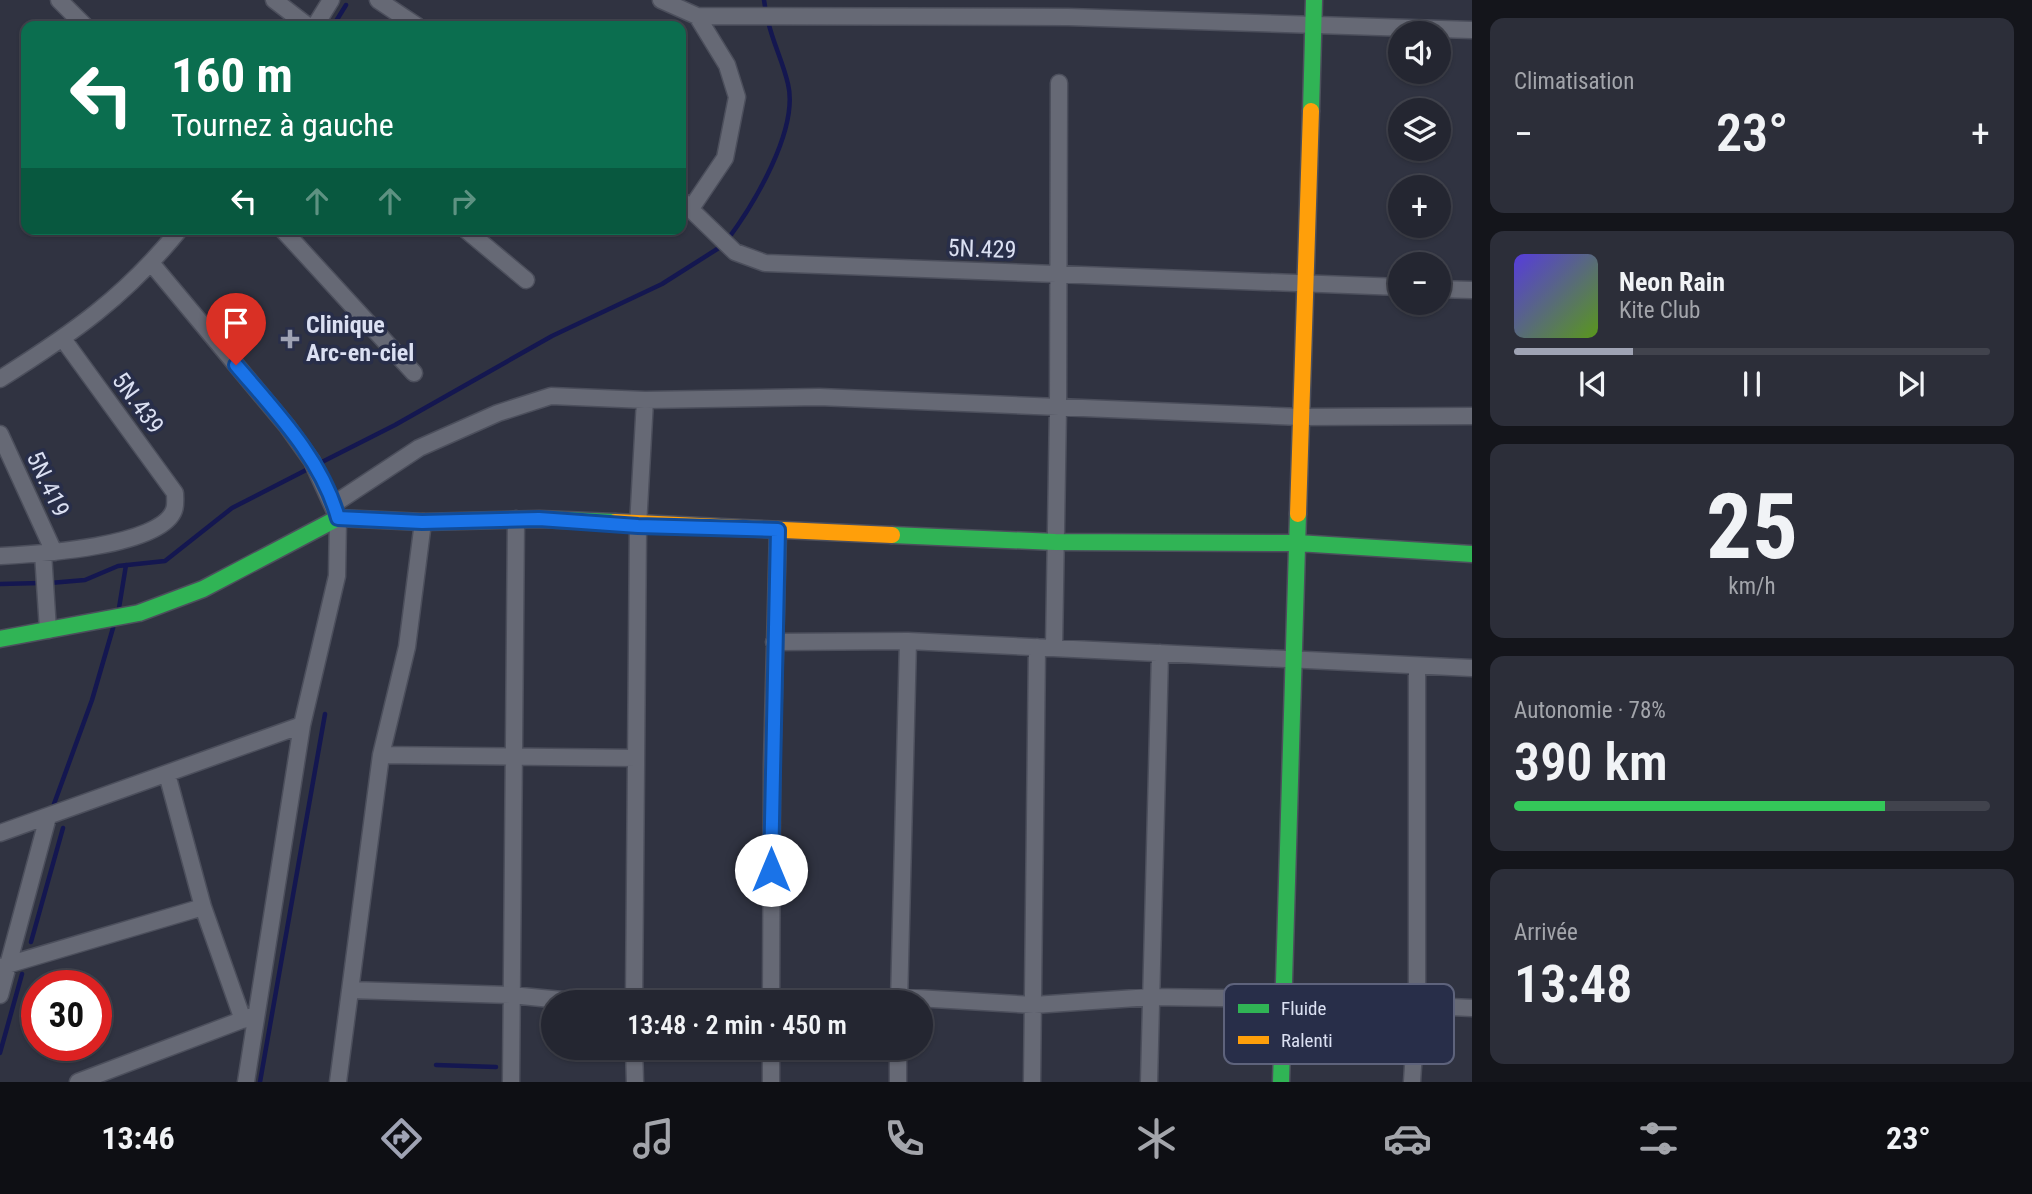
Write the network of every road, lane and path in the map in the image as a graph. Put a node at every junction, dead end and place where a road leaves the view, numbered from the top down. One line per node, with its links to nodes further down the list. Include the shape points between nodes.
1 (59, 0): 10 (street)
2 (274, 0): 11 (street)
3 (331, 0): 12 (street)
4 (377, 0): 13 (street)
5 (661, 0): 8 (street)
6 (1068, 0): 9 (street)
7 (1314, 0): 14 (street)
8 (697, 16): 9 (street); 17 (street, via 727,65 737,97 725,158)
9 (1068, 17): 14 (street)
10 (80, 21)
11 (301, 21)
12 (318, 21)
13 (409, 21)
14 (1313, 27): 15 (street); 24 (street)
15 (1472, 30)
16 (1059, 83): 22 (street)
17 (686, 203): 22 (street, 5N.429, via 735,252 765,263)
18 (175, 235): 21 (street)
19 (288, 235): 29 (street)
20 (472, 235): 23 (street)
21 (152, 264): 28 (street, via 98,315); 36 (street, via 287,426 312,461)
22 (1058, 274): 24 (street, 5N.429); 32 (street)
23 (526, 280)
24 (1305, 284): 25 (street, 5N.429); 34 (street)
25 (1388, 287)
26 (1451, 289): 27 (street)
27 (1472, 290)
28 (63, 339): 30 (street); 43 (street, 5N.439, via 175,493 174,510 162,525 94,548)
29 (414, 373)
30 (0, 379)
31 (645, 400): 32 (street, via 819,397); 36 (street, via 551,396 498,413 419,449); 39 (street)
32 (1058, 408): 34 (street); 41 (street)
33 (1472, 416): 34 (street)
34 (1301, 417): 42 (street)
35 (0, 434): 43 (street, 5N.419)
36 (336, 511): 38 (street); 46 (street, via 203,589 139,613); 55 (street, via 337,576)
37 (516, 519): 38 (street); 39 (street); 57 (street)
38 (422, 522): 56 (street, via 405,660)
39 (638, 526): 40 (street); 58 (street)
40 (778, 530): 41 (street); 49 (street)
41 (1055, 542): 42 (street); 50 (street)
42 (1297, 543): 44 (street); 52 (street)
43 (48, 553): 45 (street); 46 (street, via 44,583)
44 (1472, 554)
45 (0, 556)
46 (48, 630): 47 (street)
47 (0, 639)
48 (908, 640): 49 (street); 50 (street); 69 (street)
49 (774, 642): 68 (street)
50 (1046, 647): 51 (street); 76 (street)
51 (1160, 653): 52 (street); 72 (street)
52 (1294, 660): 53 (street); 64 (street)
53 (1418, 666): 54 (street); 65 (street)
54 (1472, 668)
55 (302, 725): 59 (street); 79 (street)
56 (381, 755): 57 (street); 66 (street)
57 (512, 757): 58 (street); 71 (street)
58 (636, 758): 67 (street)
59 (167, 774): 60 (street); 62 (street)
60 (48, 817): 61 (street); 63 (street)
61 (0, 833)
62 (203, 907): 63 (street); 79 (street)
63 (4, 966): 70 (street)
64 (1284, 984)
65 (1416, 984)
66 (350, 990): 71 (street); 87 (street)
67 (634, 990)
68 (773, 990)
69 (899, 990)
70 (0, 995)
71 (511, 995): 73 (street); 88 (street)
72 (1151, 997): 74 (street); 76 (street); 93 (street)
73 (541, 998)
74 (1224, 998)
75 (933, 1001): 76 (street)
76 (1034, 1005): 92 (street)
77 (1454, 1006): 78 (street)
78 (1472, 1007)
79 (249, 1018): 85 (street); 86 (street)
80 (634, 1060): 89 (street)
81 (771, 1060): 90 (street)
82 (898, 1060): 91 (street)
83 (1281, 1064): 94 (street)
84 (1413, 1064): 95 (street)
85 (78, 1082)
86 (246, 1082)
87 (338, 1082)
88 (510, 1082)
89 (635, 1082)
90 (771, 1082)
91 (898, 1082)
92 (1032, 1082)
93 (1149, 1082)
94 (1280, 1082)
95 (1412, 1082)

